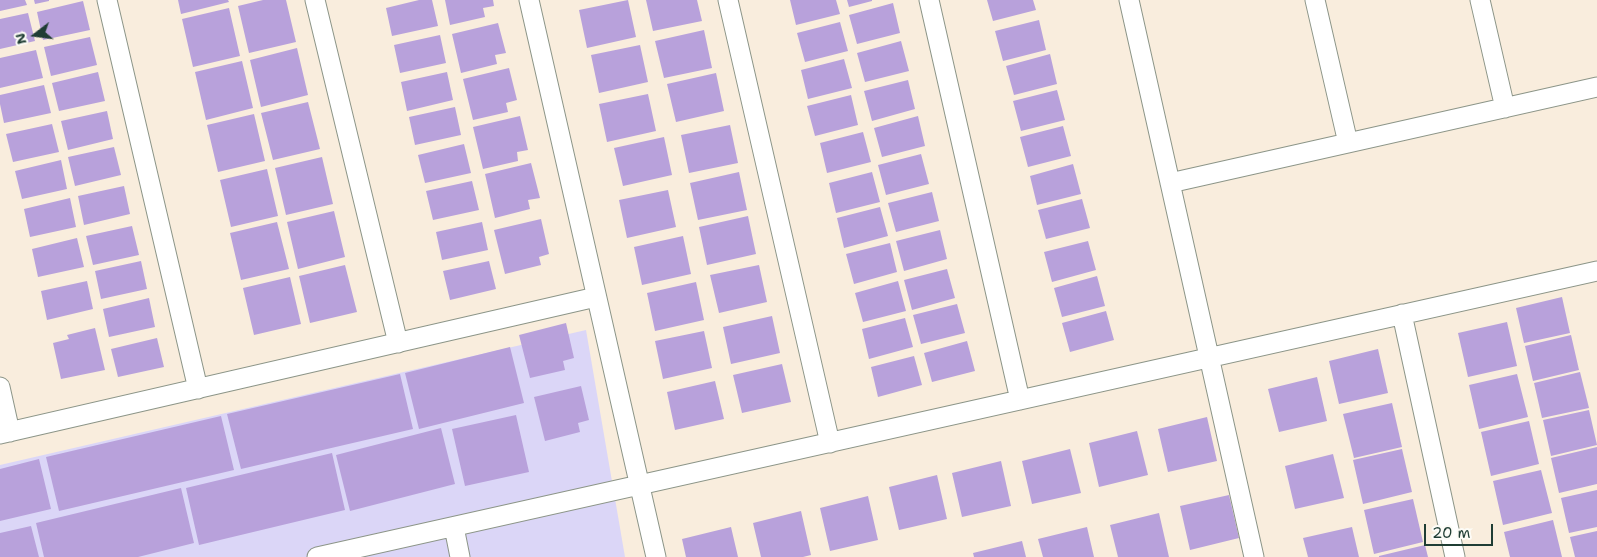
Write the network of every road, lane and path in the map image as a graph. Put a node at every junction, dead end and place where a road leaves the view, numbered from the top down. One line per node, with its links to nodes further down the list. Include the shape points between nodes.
1 (107, 0): 19 (street)
2 (315, 0): 16 (street)
3 (529, 0): 14 (street)
4 (728, 0): 22 (street)
5 (929, 0): 20 (street)
6 (1129, 0): 12 (street)
7 (1315, 0): 11 (street)
8 (1480, 0): 10 (street)
9 (1597, 87): 10 (street)
10 (1505, 108): 11 (street)
11 (1348, 143): 12 (street)
12 (1170, 183): 17 (street)
13 (1597, 271): 15 (street)
14 (596, 297): 16 (street); 23 (street)
15 (1402, 314): 17 (street); 29 (street)
16 (398, 343): 19 (street)
17 (1208, 358): 20 (street); 28 (street)
18 (0, 387): 21 (street)
19 (198, 389): 21 (street)
20 (1020, 400): 22 (street)
21 (5, 433)
22 (830, 443): 23 (street)
23 (640, 486): 24 (street); 27 (street)
24 (454, 527): 25 (street); 26 (street)
25 (317, 557)
26 (460, 557)
27 (656, 557)
28 (1254, 557)
29 (1455, 557)

